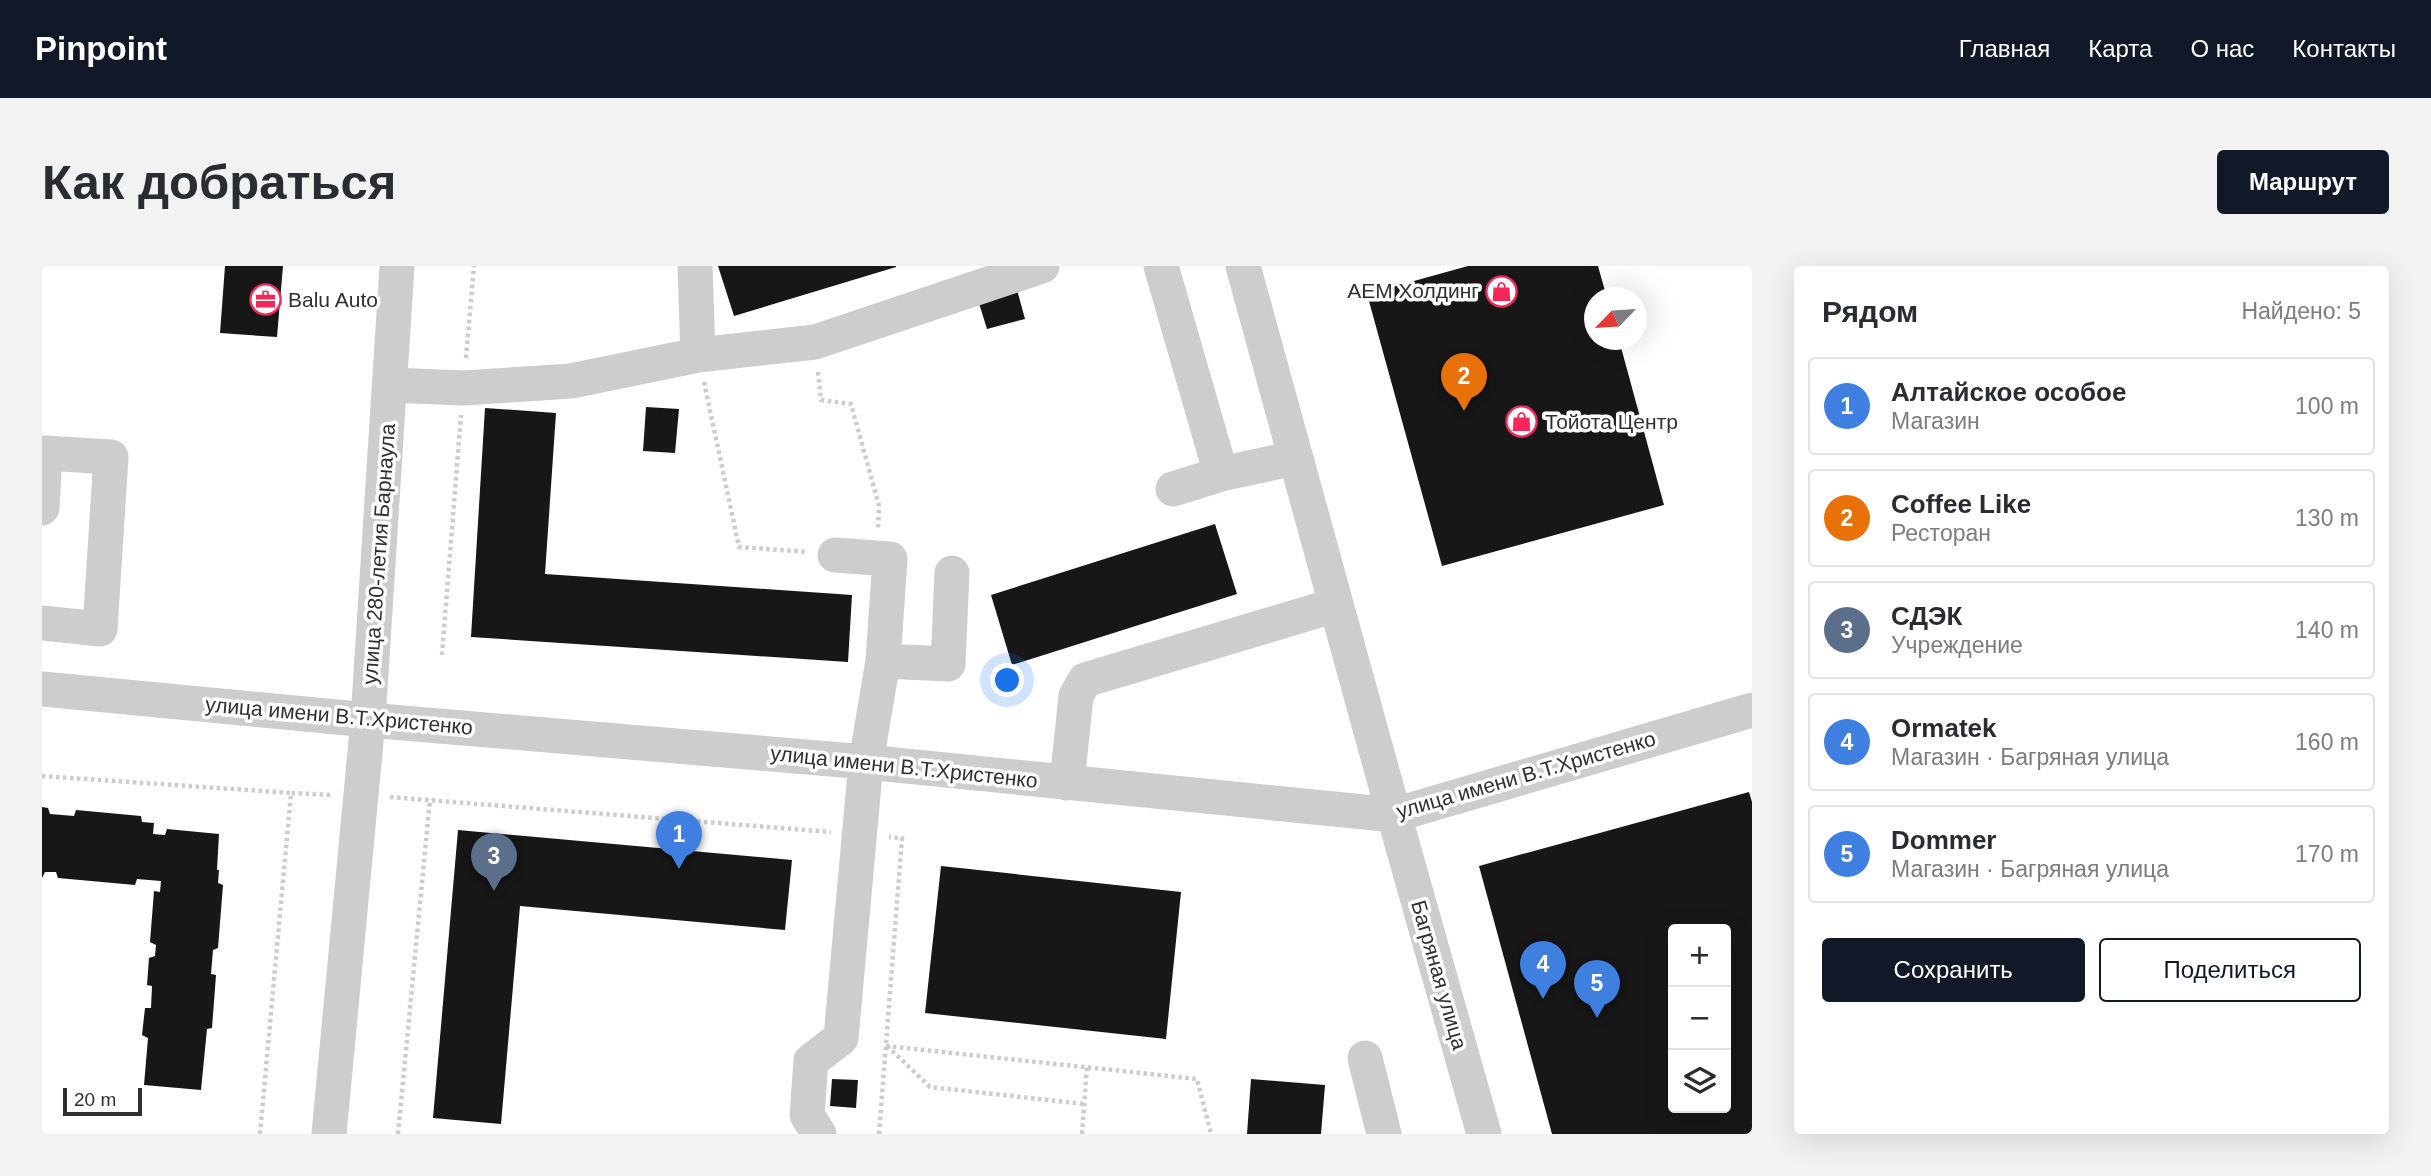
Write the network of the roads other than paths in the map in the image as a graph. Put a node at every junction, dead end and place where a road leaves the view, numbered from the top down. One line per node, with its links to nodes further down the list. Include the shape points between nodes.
1 (397, 266): 7 (street, улица 280-летия Барнаула)
2 (695, 266): 6 (street)
3 (1042, 266): 6 (street, via 815,342)
4 (1161, 266): 9 (street)
5 (1243, 266): 8 (street, Багряная улица)
6 (698, 355): 7 (street, via 571,381 464,388)
7 (390, 385): 19 (street, улица 280-летия Барнаула)
8 (1296, 458): 9 (street); 14 (street, Багряная улица)
9 (1221, 474): 10 (street)
10 (1173, 489)
11 (42, 508): 15 (street, via 46,453 111,457 100,629)
12 (835, 555): 16 (street, via 890,559)
13 (952, 573): 16 (street, via 948,664)
14 (1336, 605): 21 (street, via 1085,680 1076,696); 22 (street, Багряная улица)
15 (42, 623)
16 (883, 661): 20 (street)
17 (42, 688): 19 (street, улица имени В.Т.Христенко)
18 (1752, 710): 22 (street, улица имени В.Т.Христенко)
19 (368, 720): 20 (street, улица имени В.Т.Христенко); 24 (street, улица 280-летия Барнаула)
20 (866, 762): 21 (street, улица имени В.Т.Христенко); 25 (street, via 841,1038 811,1061 807,1115)
21 (1067, 783): 22 (street, улица имени В.Т.Христенко)
22 (1394, 815): 27 (street, Багряная улица)
23 (1365, 1058): 26 (street)
24 (329, 1134)
25 (819, 1134)
26 (1384, 1134)
27 (1484, 1134)

